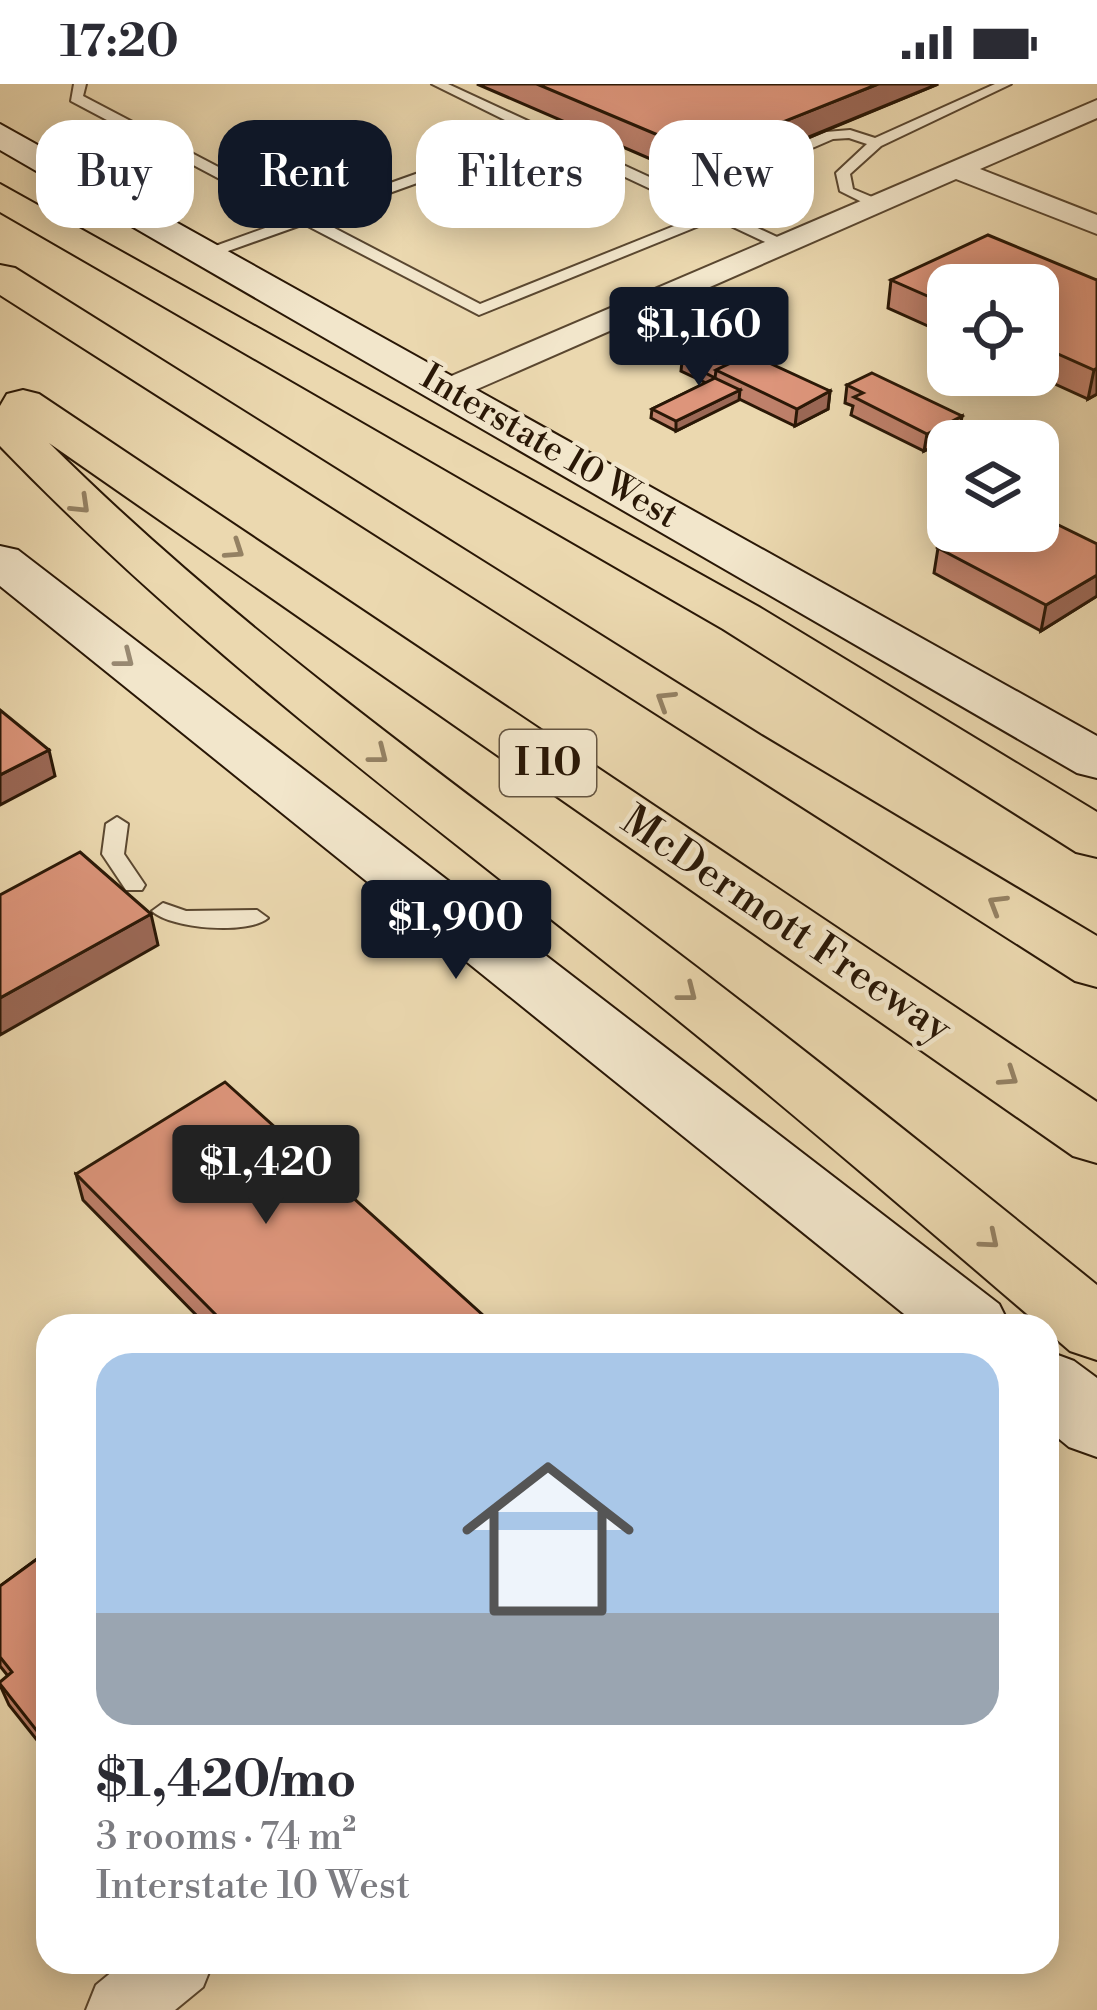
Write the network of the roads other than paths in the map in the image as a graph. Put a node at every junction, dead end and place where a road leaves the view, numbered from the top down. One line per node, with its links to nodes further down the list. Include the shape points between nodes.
1 (80, 84): 5 (lane, via 76,98)
2 (438, 84): 6 (lane)
3 (1005, 84): 8 (lane)
4 (1097, 108): 11 (street)
5 (117, 120)
6 (515, 120)
7 (0, 135): 10 (main road, Interstate 10 West)
8 (876, 143): 9 (lane, via 850,134); 13 (lane, via 843,173 847,191)
9 (814, 144)
10 (36, 155)
11 (960, 171): 13 (street); 14 (street)
12 (0, 196): 29 (highway, via 741,618)
13 (879, 205): 20 (street)
14 (1097, 225)
15 (169, 228): 21 (main road, Interstate 10 West)
16 (279, 228): 21 (lane)
17 (317, 228): 18 (lane, via 479,310)
18 (667, 228)
19 (745, 228): 20 (lane)
20 (785, 247): 24 (street)
21 (212, 252): 24 (main road, Interstate 10 West)
22 (9, 282): 29 (highway, via 404,472 824,712); 33 (highway, I 10, one-way to 22, via 720,735)
23 (0, 388): 34 (highway, McDermott Freeway / I 10, one-way to 34)
24 (447, 390): 27 (main road, Interstate 10 West)
25 (0, 420): 36 (highway, one-way to 36, via 190,606 773,1059)
26 (0, 561): 35 (main road, one-way to 35)
27 (1097, 760)
28 (117, 824): 30 (lane, via 113,854)
29 (1097, 841)
30 (134, 885)
31 (163, 911): 32 (lane, via 184,919)
32 (257, 918)
33 (1097, 964)
34 (1097, 1137)
35 (942, 1314)
36 (1097, 1329)
37 (1059, 1393): 38 (main road)
38 (1097, 1423)
39 (164, 1974): 40 (street)
40 (121, 2010)

